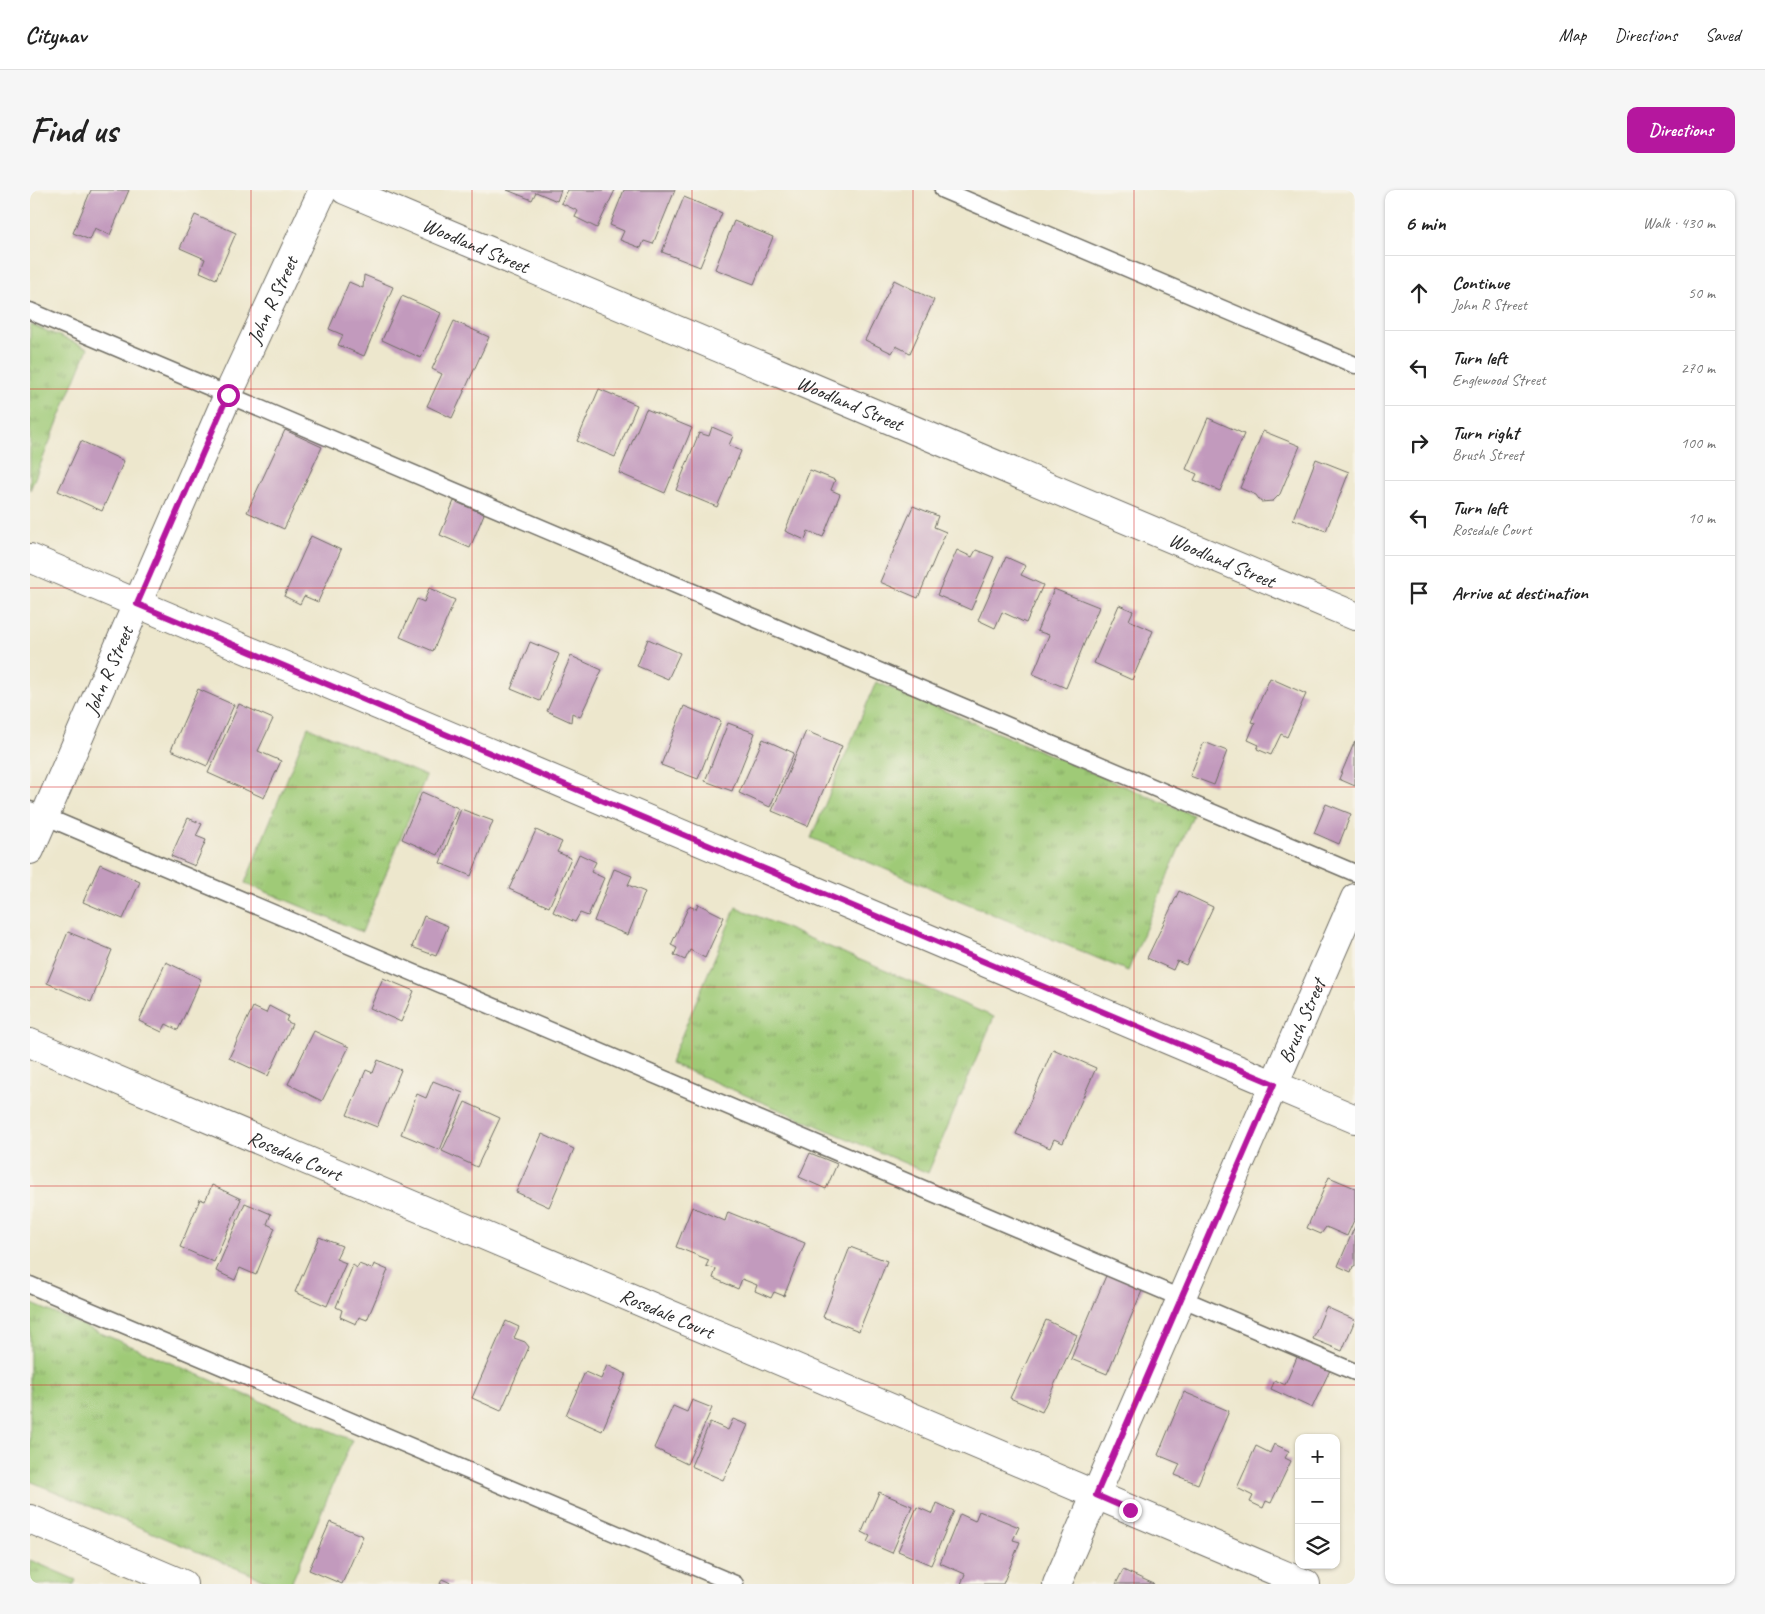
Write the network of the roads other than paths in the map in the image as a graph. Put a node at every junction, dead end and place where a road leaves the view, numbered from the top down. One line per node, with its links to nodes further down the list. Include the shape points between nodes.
1 (323, 190): 6 (street, John R Street)
2 (344, 190): 9 (street, Woodland Street)
3 (943, 190): 5 (lane)
4 (30, 311): 6 (lane)
5 (1355, 365)
6 (228, 395): 8 (street, John R Street); 12 (lane)
7 (30, 558): 8 (street)
8 (137, 604): 10 (street, John R Street); 15 (street)
9 (1355, 616)
10 (37, 813): 11 (street, John R Street); 18 (lane)
11 (30, 850)
12 (1355, 873)
13 (1355, 898): 15 (street, Brush Street)
14 (30, 1043): 20 (street, Rosedale Court)
15 (1274, 1084): 16 (street); 18 (street, Brush Street)
16 (1355, 1118)
17 (30, 1285): 23 (lane)
18 (1181, 1298): 19 (lane); 20 (street, Brush Street)
19 (1355, 1372)
20 (1096, 1495): 24 (street, Brush Street); 25 (street, Rosedale Court)
21 (30, 1519): 22 (street)
22 (183, 1584)
23 (735, 1584)
24 (1057, 1584)
25 (1306, 1584)

